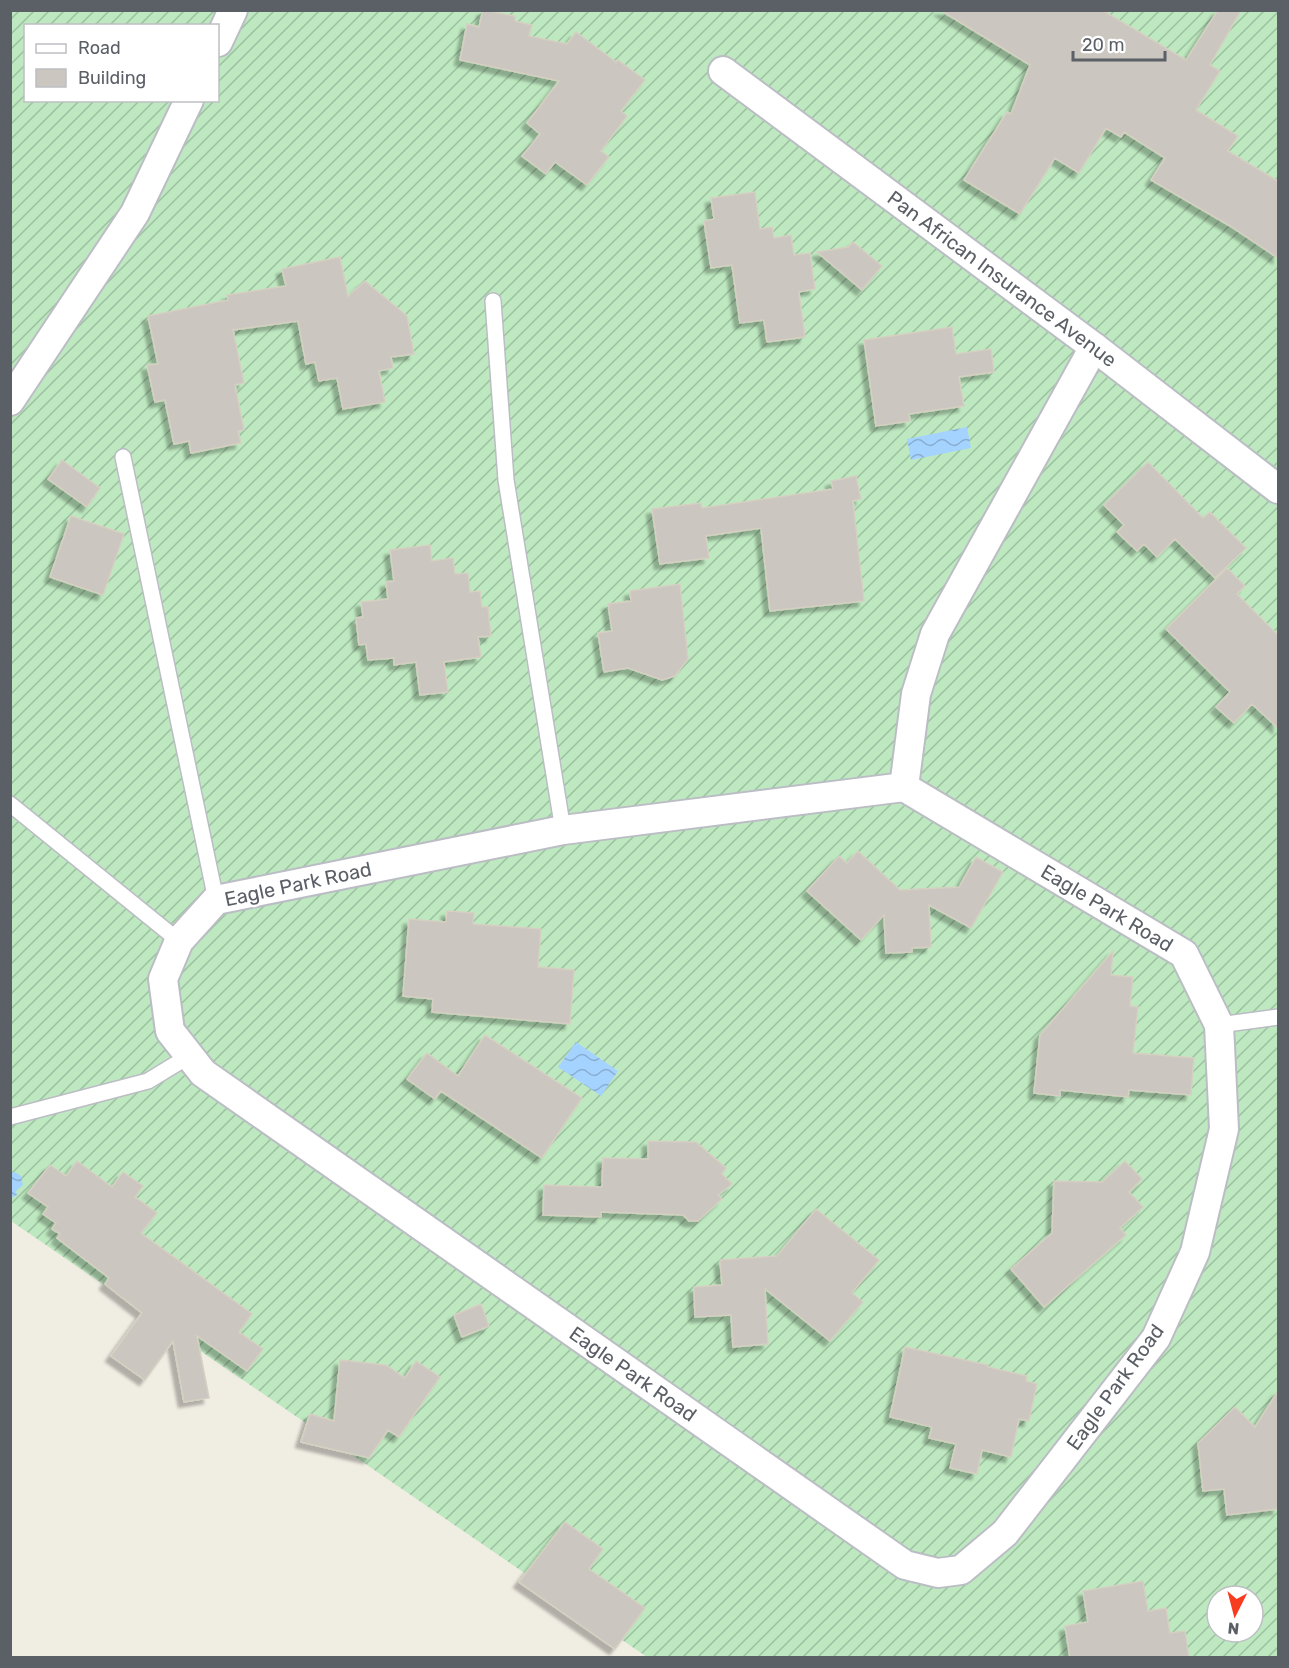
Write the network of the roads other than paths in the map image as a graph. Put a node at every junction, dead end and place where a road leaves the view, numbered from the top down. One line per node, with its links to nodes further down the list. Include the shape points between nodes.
1 (233, 10): 2 (street)
2 (219, 40)
3 (723, 71): 6 (street, Pan African Insurance Avenue)
4 (188, 102): 7 (street, via 135,213)
5 (493, 301): 12 (lane, via 506,480)
6 (1094, 347): 9 (street, Pan African Insurance Avenue); 10 (street, via 935,634 916,694)
7 (10, 401)
8 (123, 457): 13 (lane)
9 (1278, 489)
10 (904, 787): 12 (street, Eagle Park Road); 16 (street, Eagle Park Road, via 1184,954)
11 (10, 804): 14 (lane)
12 (563, 830): 13 (street, Eagle Park Road)
13 (216, 900): 14 (street, Eagle Park Road)
14 (179, 941): 17 (street, Eagle Park Road, via 163,979 170,1031)
15 (1278, 1017): 16 (lane)
16 (1219, 1025): 17 (street, Eagle Park Road, via 1224,1129 1195,1252 1156,1338 1005,1533 961,1570 938,1573 905,1565 203,1073)
17 (189, 1056): 18 (lane, via 148,1081)
18 (10, 1117)

